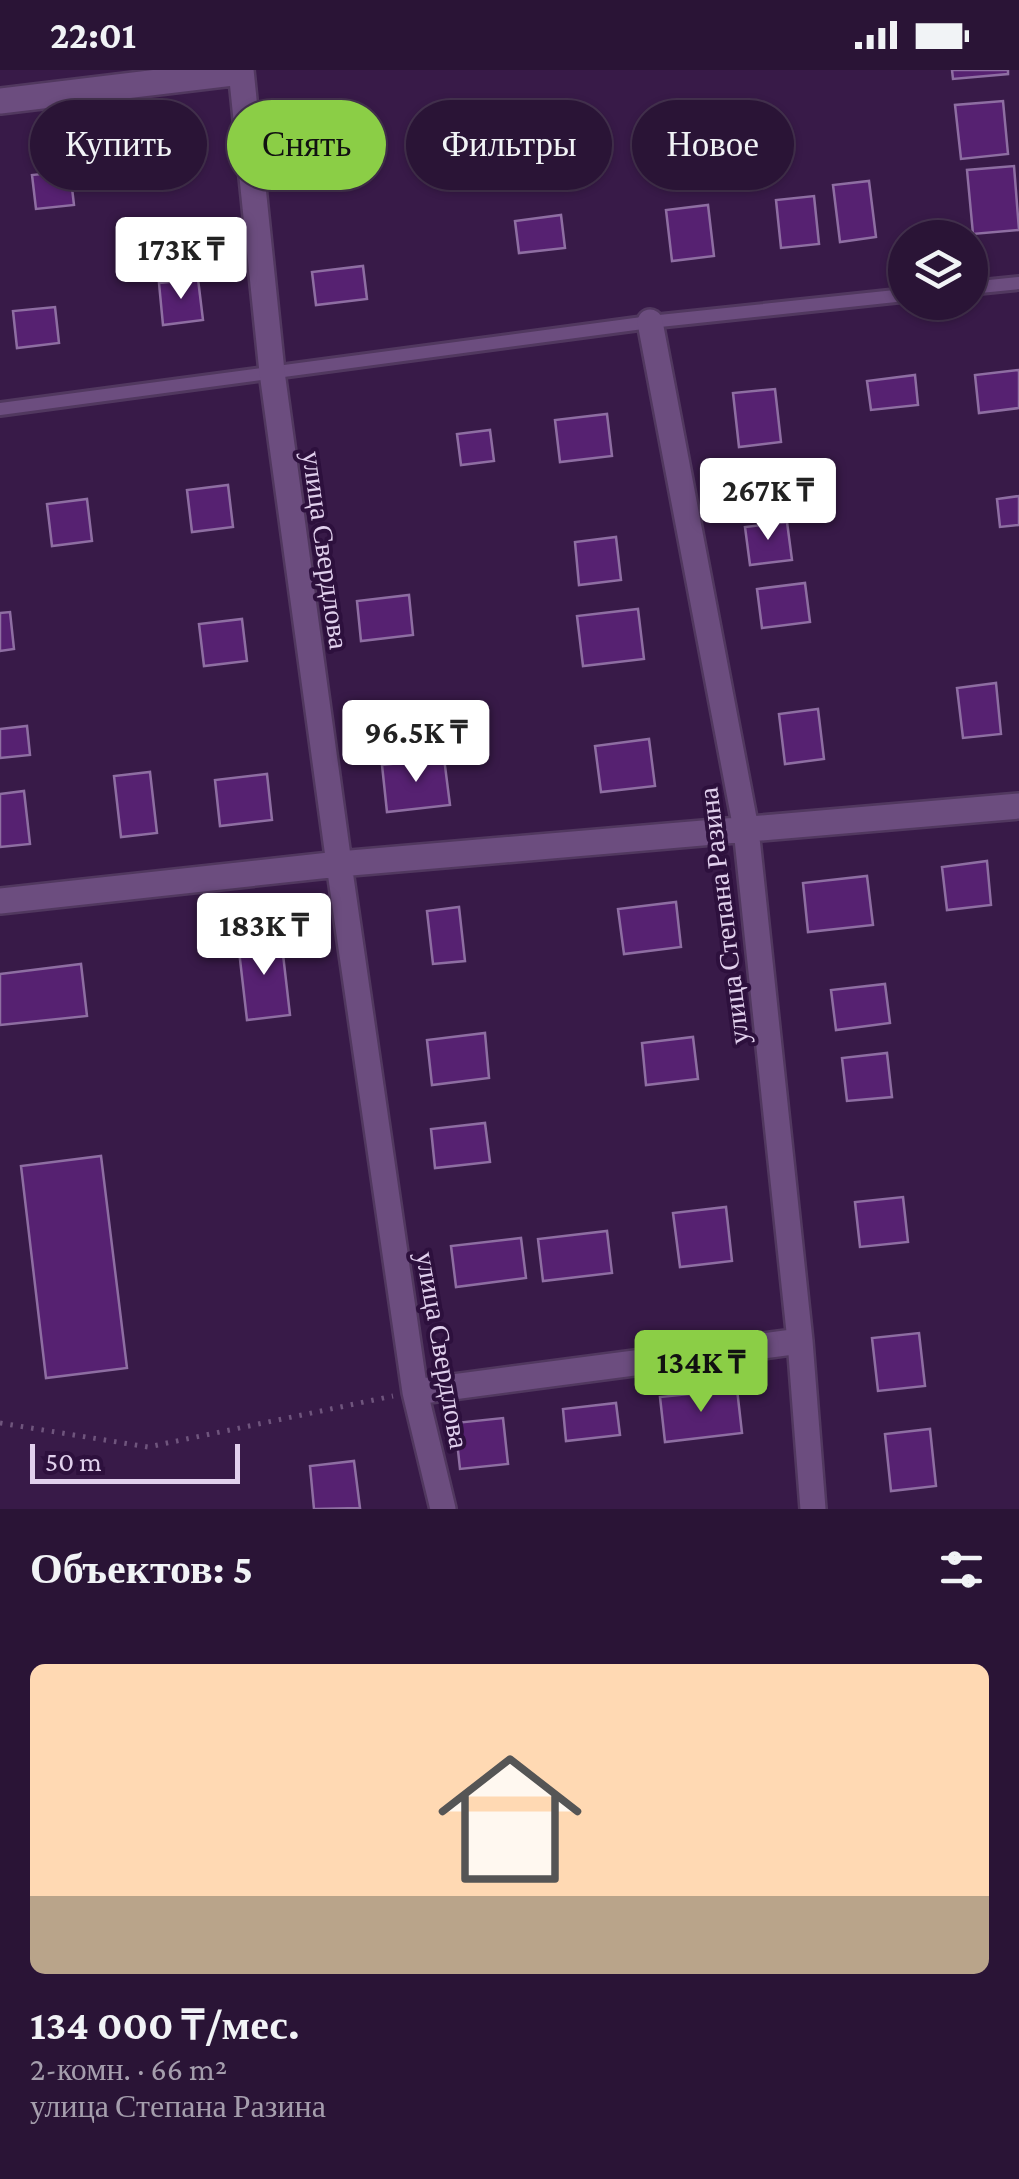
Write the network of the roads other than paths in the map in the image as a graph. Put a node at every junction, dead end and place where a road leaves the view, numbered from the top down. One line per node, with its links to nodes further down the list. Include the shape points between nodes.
1 (241, 71): 2 (street); 7 (street, улица Свердлова)
2 (0, 102)
3 (1019, 283): 4 (lane)
4 (988, 286)
5 (888, 297): 6 (lane)
6 (650, 322): 7 (lane); 10 (street, улица Степана Разина)
7 (272, 372): 8 (lane); 11 (street, улица Свердлова)
8 (0, 409)
9 (1019, 806): 10 (street)
10 (746, 828): 11 (street); 13 (street, улица Степана Разина)
11 (338, 864): 12 (street); 14 (street, улица Свердлова)
12 (0, 901)
13 (800, 1342): 14 (street); 16 (street, улица Степана Разина)
14 (415, 1392): 15 (street, улица Свердлова)
15 (443, 1509)
16 (814, 1509)

